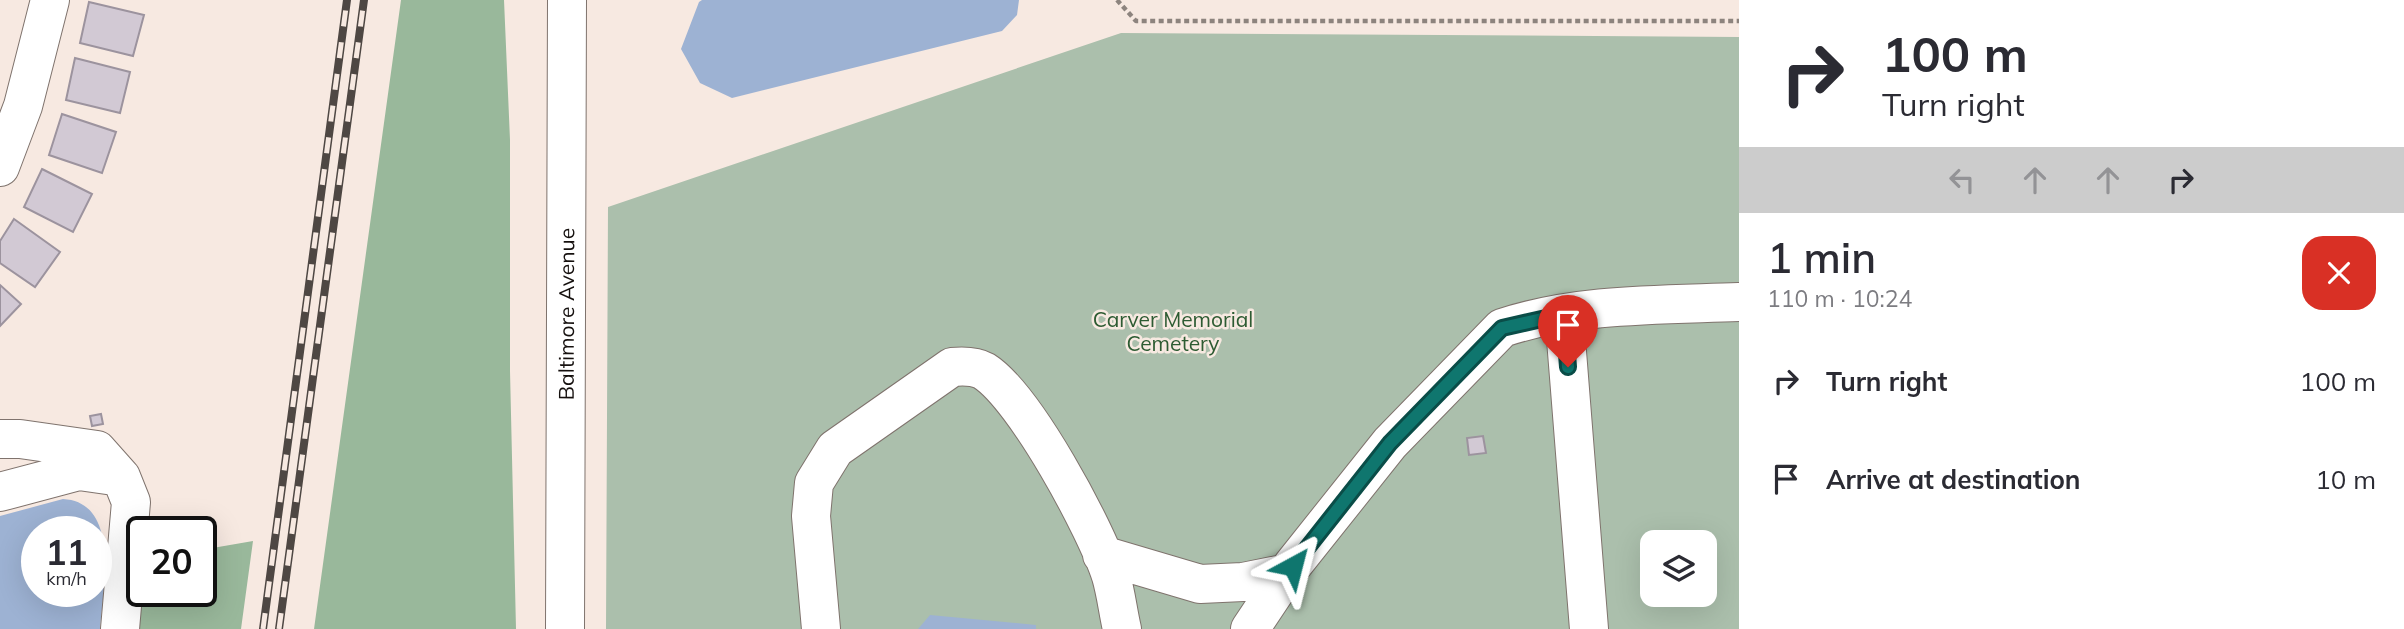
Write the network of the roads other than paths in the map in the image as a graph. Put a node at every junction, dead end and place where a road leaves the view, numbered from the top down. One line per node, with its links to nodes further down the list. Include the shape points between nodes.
1 (50, 0): 3 (main road, via 23,106)
2 (567, 0): 12 (main road, Baltimore Avenue)
3 (0, 167)
4 (1739, 302): 5 (main road, via 1609,307)
5 (1564, 314): 10 (main road, via 1502,328 1390,443); 16 (main road)
6 (0, 439): 7 (main road, via 97,450)
7 (121, 477): 8 (main road, via 79,471); 11 (main road, via 131,502)
8 (0, 492)
9 (1102, 555): 10 (main road, via 1200,584); 13 (main road, via 1091,526 1030,423 999,384 983,370 952,367 835,449 814,483 811,516); 14 (main road)
10 (1288, 573): 15 (main road)
11 (120, 629)
12 (565, 629)
13 (821, 629)
14 (1122, 629)
15 (1250, 629)
16 (1589, 629)

